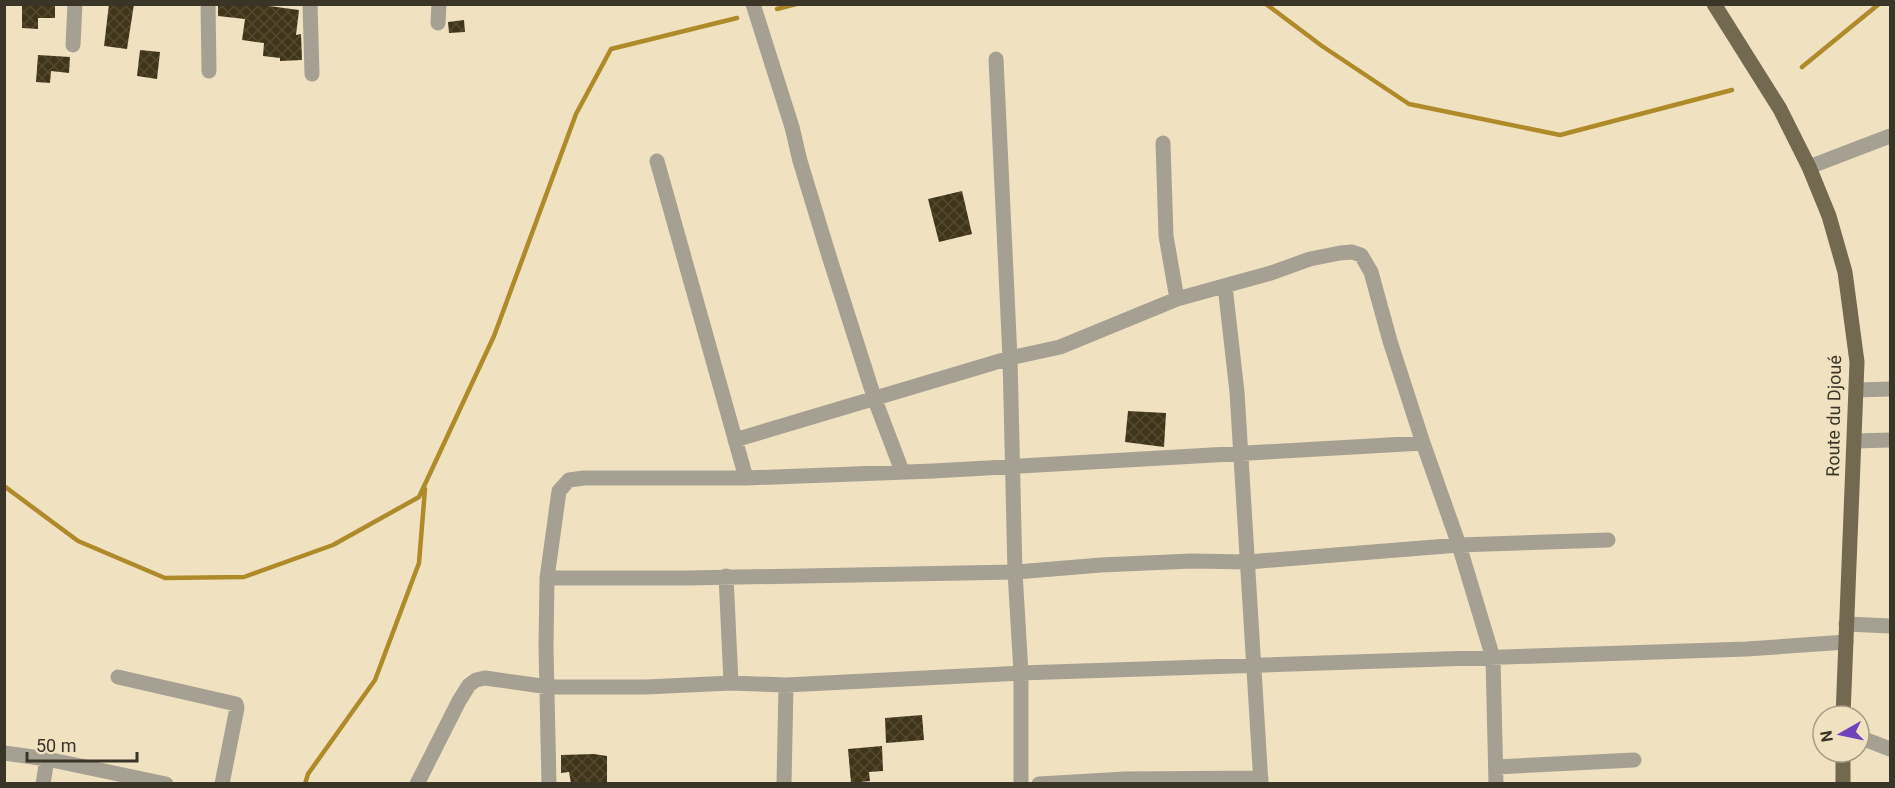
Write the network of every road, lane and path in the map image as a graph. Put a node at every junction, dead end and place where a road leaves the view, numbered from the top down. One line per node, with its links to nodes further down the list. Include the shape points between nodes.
1 (75, 4): 8 (street)
2 (208, 4): 10 (street)
3 (310, 4): 11 (street)
4 (439, 4): 7 (street)
5 (753, 4): 21 (street)
6 (1714, 4): 15 (main road, Route du Djoué, via 1780,109)
7 (438, 23)
8 (73, 45)
9 (996, 59): 18 (street)
10 (209, 71)
11 (312, 74)
12 (1890, 136): 15 (street)
13 (1162, 143): 17 (street, via 1166,236)
14 (657, 161): 22 (street)
15 (1809, 166): 20 (main road, Route du Djoué, via 1845,272)
16 (1225, 286): 17 (street); 25 (street, via 1310,259 1352,252 1361,255 1371,272); 26 (street)
17 (1177, 299): 18 (street, via 1060,347)
18 (1010, 358): 21 (street); 27 (street)
19 (1890, 389): 20 (street)
20 (1857, 390): 24 (main road, Route du Djoué)
21 (875, 400): 22 (street); 28 (street)
22 (735, 440): 29 (street)
23 (1890, 440): 24 (street)
24 (1855, 441): 36 (main road, Route du Djoué)
25 (1423, 443): 26 (street); 31 (street)
26 (1240, 453): 27 (street); 32 (street)
27 (1013, 466): 28 (street); 33 (street)
28 (903, 471): 29 (street)
29 (746, 478): 35 (street, via 568,480 559,491)
30 (1608, 540): 31 (street)
31 (1459, 545): 32 (street); 39 (street)
32 (1248, 562): 33 (street, via 1192,561); 40 (street)
33 (1015, 572): 34 (street); 41 (street)
34 (726, 576): 35 (street); 43 (street)
35 (547, 578): 45 (street)
36 (1846, 624): 37 (street); 38 (main road, Route du Djoué)
37 (1890, 626)
38 (1846, 642): 39 (street); 46 (main road, Route du Djoué)
39 (1493, 658): 40 (street); 53 (street)
40 (1253, 666): 41 (street); 54 (street)
41 (1021, 673): 44 (street); 61 (street)
42 (118, 677): 57 (street, via 236,704)
43 (731, 683): 44 (street); 45 (street)
44 (786, 685): 60 (street)
45 (549, 687): 58 (street, via 476,680 459,701); 59 (street)
46 (1843, 704)
47 (1871, 742): 48 (street)
48 (1890, 749)
49 (4, 753): 50 (street)
50 (47, 759): 55 (street); 56 (street)
51 (1634, 760): 53 (street)
52 (1843, 764): 64 (main road)
53 (1496, 767): 63 (street)
54 (1261, 781): 62 (street, via 1125,779)
55 (43, 783)
56 (166, 783)
57 (222, 783)
58 (417, 783)
59 (549, 783)
60 (784, 783)
61 (1021, 783)
62 (1039, 783)
63 (1496, 783)
64 (1843, 783)

